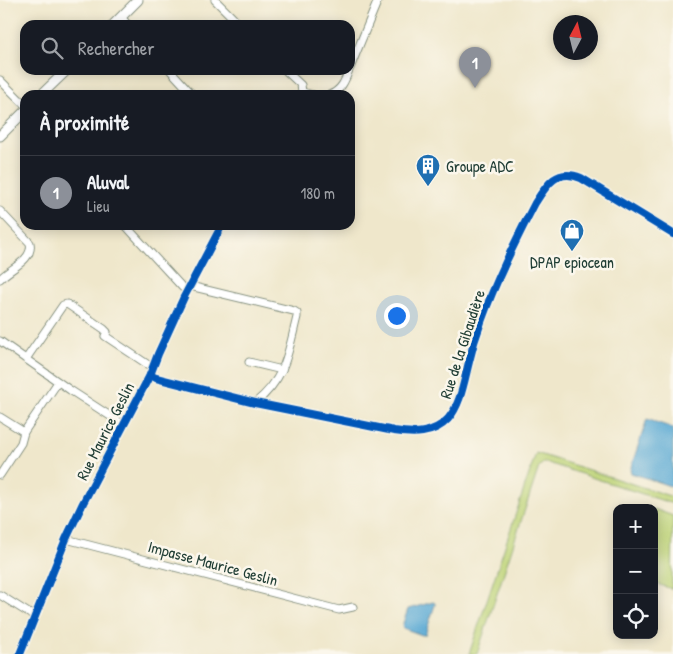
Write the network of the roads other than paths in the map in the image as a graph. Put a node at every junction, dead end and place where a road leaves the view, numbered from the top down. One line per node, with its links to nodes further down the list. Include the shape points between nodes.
1 (138, 0): 4 (street)
2 (215, 0): 7 (street)
3 (378, 0): 8 (street)
4 (121, 17): 5 (street); 6 (street)
5 (118, 20)
6 (124, 20)
7 (235, 20)
8 (355, 57)
9 (62, 75): 14 (street)
10 (175, 75): 15 (street)
11 (290, 75): 16 (street)
12 (347, 75): 17 (street)
13 (0, 80): 18 (street)
14 (46, 90)
15 (188, 90)
16 (301, 90)
17 (337, 90)
18 (20, 100)
19 (20, 118): 20 (street)
20 (0, 136)
21 (0, 211): 25 (street, via 31,248 14,270)
22 (130, 230): 26 (street, via 182,287)
23 (219, 230): 26 (street, Rue Maurice Geslin)
24 (673, 234): 33 (street, Rue de la Gibaudière, via 573,174 556,178 535,202 502,270 476,338 458,402 440,426 419,433 405,432)
25 (0, 279)
26 (189, 288): 30 (street, via 296,311 298,315); 31 (street, Rue Maurice Geslin)
27 (0, 341): 28 (street)
28 (26, 359): 31 (street, Rue de la Gibaudière, via 63,305 67,304 104,329 107,332 105,336); 32 (street)
29 (249, 362): 30 (street)
30 (282, 370): 33 (street, via 271,388)
31 (151, 371): 33 (street, Rue de la Gibaudière, via 156,378); 35 (street, Rue Maurice Geslin)
32 (58, 382): 35 (street); 36 (street)
33 (255, 403)
34 (0, 417): 36 (street)
35 (124, 425): 38 (street, Rue Maurice Geslin)
36 (24, 432): 37 (street, via 21,443)
37 (0, 475)
38 (66, 539): 40 (street, Impasse Maurice Geslin, via 340,610); 41 (street, Rue Maurice Geslin)
39 (0, 595): 41 (street)
40 (353, 607)
41 (35, 617): 42 (street, Rue Maurice Geslin)
42 (20, 654)

